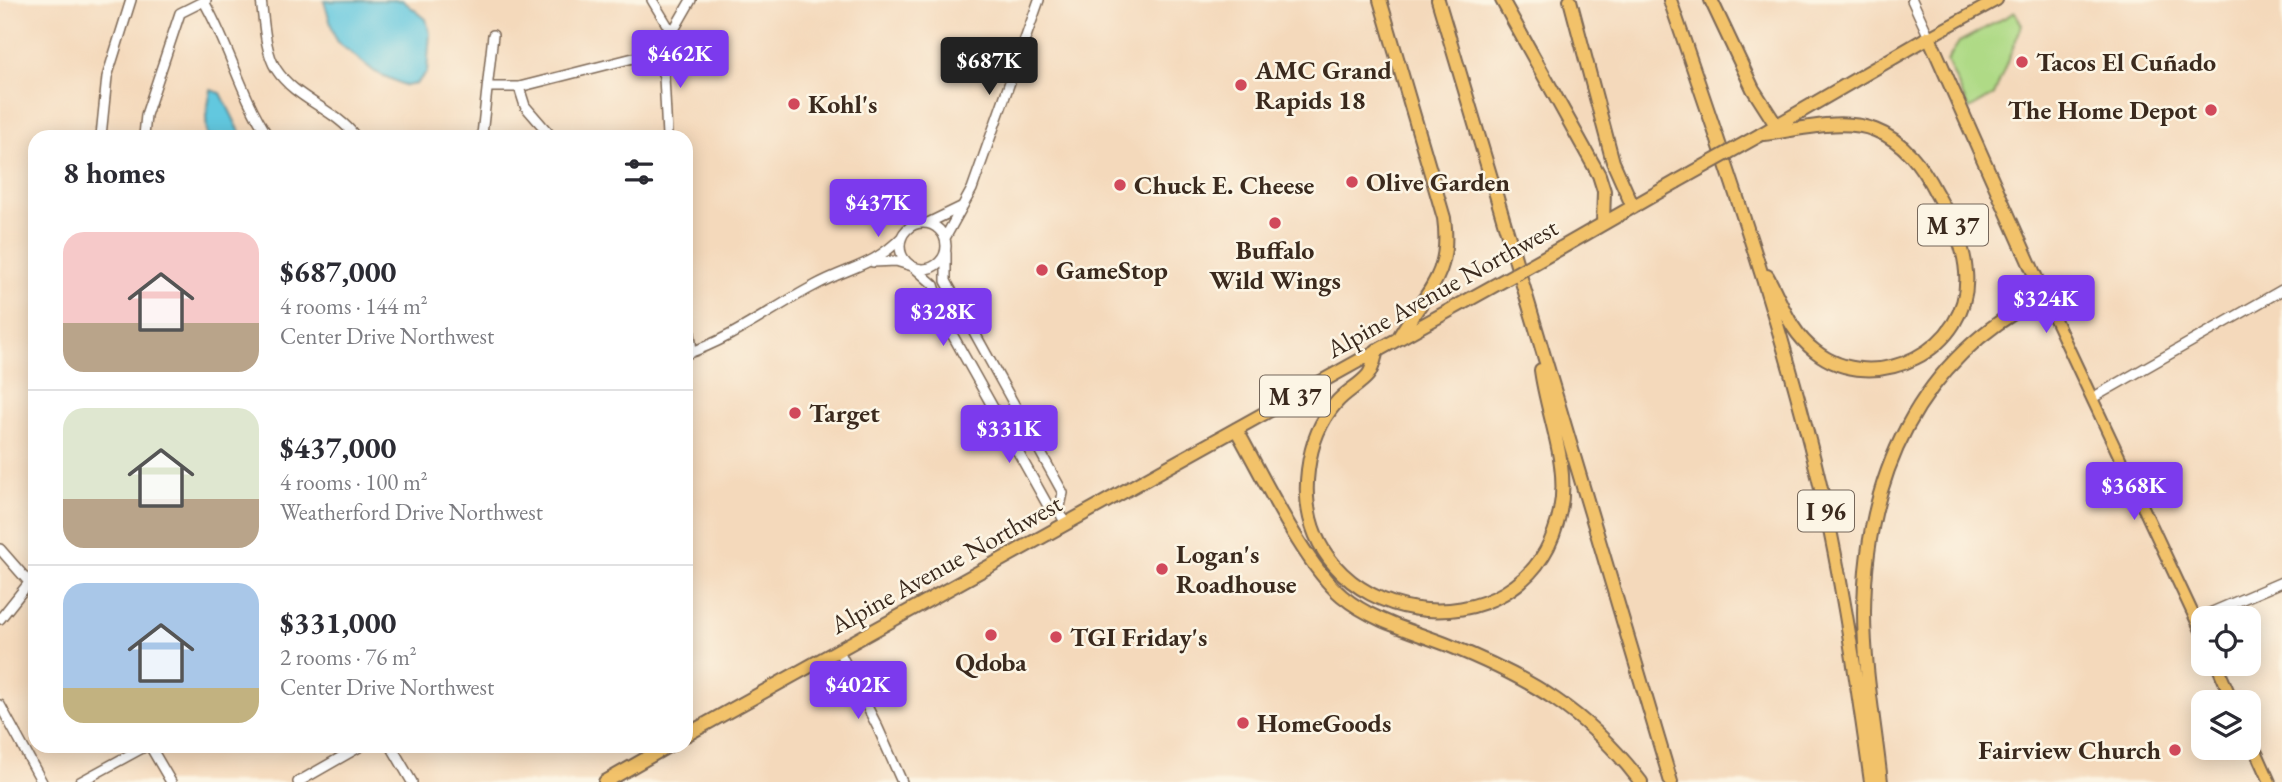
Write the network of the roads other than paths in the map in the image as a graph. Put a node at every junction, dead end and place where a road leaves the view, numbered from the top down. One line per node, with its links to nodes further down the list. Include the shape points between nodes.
1 (131, 0): 22 (street, via 107,77)
2 (261, 0): 25 (street, via 276,69)
3 (652, 0): 15 (street)
4 (691, 0): 15 (street)
5 (1039, 0): 31 (street)
6 (1380, 0): 43 (highway, M 37, via 1447,238 1441,273)
7 (1438, 0): 44 (highway)
8 (1502, 0): 34 (highway, via 1599,175)
9 (1570, 0): 30 (highway)
10 (1670, 0): 37 (highway, I 96)
11 (1711, 0): 21 (highway, via 1748,79)
12 (1912, 0): 17 (street)
13 (1997, 0): 17 (main road, Alpine Avenue Northwest)
14 (204, 1): 23 (street, via 180,13); 24 (street, via 243,94)
15 (672, 33): 18 (street)
16 (493, 35): 19 (street)
17 (1929, 37): 21 (highway, Alpine Avenue Northwest); 42 (highway)
18 (653, 53): 20 (street); 28 (street, via 664,76)
19 (488, 87): 20 (street); 26 (street)
20 (519, 87): 27 (street, via 525,106)
21 (1776, 125): 29 (highway, Alpine Avenue Northwest)
22 (102, 130)
23 (145, 130)
24 (264, 130)
25 (350, 130)
26 (483, 130)
27 (546, 130)
28 (667, 130)
29 (1760, 135): 32 (highway, Alpine Avenue Northwest / M 37, bridge); 37 (highway, M 37, via 1853,124 1897,142 1926,173 1950,218 1961,245 1964,298 1954,321 1928,352 1893,368 1852,368 1815,352 1797,335)
30 (1621, 185): 32 (highway); 34 (highway, via 1620,202)
31 (962, 206): 33 (street); 36 (street)
32 (1633, 207): 34 (highway, Alpine Avenue Northwest / M 37)
33 (928, 223): 35 (street, via 913,225); 36 (street)
34 (1604, 223): 43 (highway, Alpine Avenue Northwest / M 37, bridge)
35 (902, 237): 39 (street); 40 (street, via 901,252)
36 (945, 238): 38 (street)
37 (1751, 247): 76 (highway, I 96, via 1795,387 1829,523)
38 (946, 253): 40 (street, via 931,268); 49 (street, via 946,281 1063,493)
39 (873, 262): 40 (street, via 896,261); 46 (street, via 820,283)
40 (913, 267): 49 (street, via 934,285 948,327 1047,504)
41 (2282, 290): 47 (street)
42 (2044, 296): 47 (main road); 77 (highway, via 2008,314 1950,366 1917,406 1888,468 1870,542 1864,616)
43 (1399, 338): 45 (highway, Alpine Avenue Northwest / M 37)
44 (1540, 341): 45 (highway, via 1541,372 1562,477 1553,534 1526,576 1507,591 1468,608 1442,612 1396,607 1353,583 1333,562 1311,518 1307,473 1316,435 1335,403 1369,374); 75 (highway)
45 (1377, 350): 48 (highway, Alpine Avenue Northwest / M 37)
46 (693, 351)
47 (2094, 397): 56 (main road)
48 (1236, 429): 50 (highway, Alpine Avenue Northwest / M 37); 74 (highway, via 1310,556 1342,595 1377,618 1533,683 1602,735)
49 (1059, 511): 50 (street)
50 (1066, 524): 58 (highway, Alpine Avenue Northwest)
51 (0, 549): 53 (street)
52 (2282, 582): 55 (street)
53 (28, 583)
54 (28, 590): 57 (street)
55 (2226, 606)
56 (2191, 608)
57 (0, 619)
58 (838, 649): 60 (highway, Alpine Avenue Northwest); 73 (street)
59 (0, 705): 67 (street)
60 (693, 731)
61 (135, 753): 68 (street)
62 (152, 753): 69 (street)
63 (349, 753): 70 (street)
64 (395, 753): 71 (street)
65 (656, 753): 72 (highway)
66 (2260, 760): 78 (main road)
67 (41, 782)
68 (80, 782)
69 (171, 782)
70 (298, 782)
71 (412, 782)
72 (605, 782)
73 (902, 782)
74 (1641, 782)
75 (1671, 782)
76 (1871, 782)
77 (1881, 782)
78 (2270, 782)

